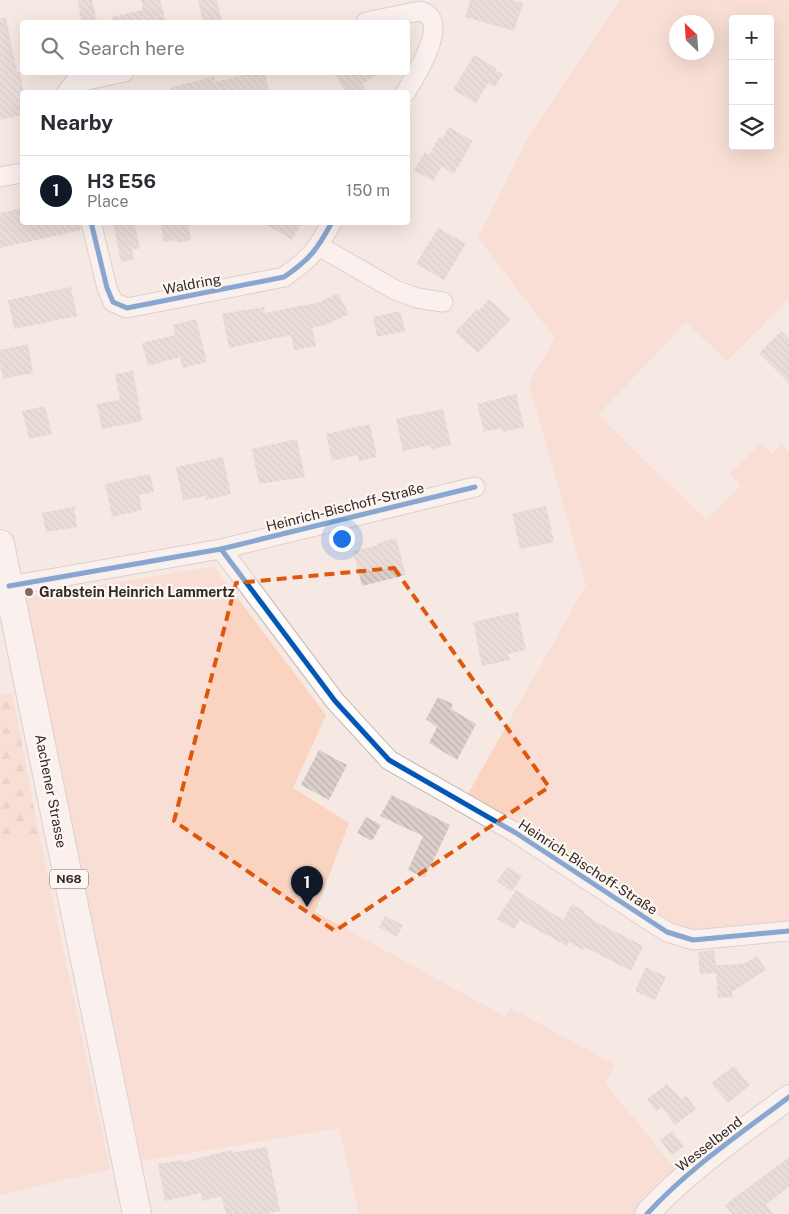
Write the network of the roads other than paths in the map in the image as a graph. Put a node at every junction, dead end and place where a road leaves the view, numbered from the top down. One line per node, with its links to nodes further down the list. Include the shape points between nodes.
1 (376, 20): 4 (street, via 420,11 432,22 432,36 423,63)
2 (110, 75): 3 (street, via 74,83)
3 (69, 90)
4 (407, 90)
5 (20, 173): 6 (street)
6 (0, 177)
7 (92, 225): 9 (street, Waldring, via 107,288 114,302 127,308 284,277 306,262)
8 (330, 225): 9 (street, Waldring)
9 (319, 246): 10 (street, via 395,290)
10 (443, 302)
11 (475, 487): 13 (street, Heinrich-Bischoff-Straße)
12 (0, 544): 14 (main road, Aachener Strasse / N68)
13 (221, 549): 14 (street, Heinrich-Bischoff-Straße); 15 (street, Heinrich-Bischoff-Straße, via 335,701 389,760 516,834 667,932 693,940)
14 (9, 586): 17 (main road, Aachener Strasse / N68)
15 (789, 931)
16 (789, 1097): 18 (street, Wesselbend, via 666,1194)
17 (137, 1214)
18 (648, 1214)

